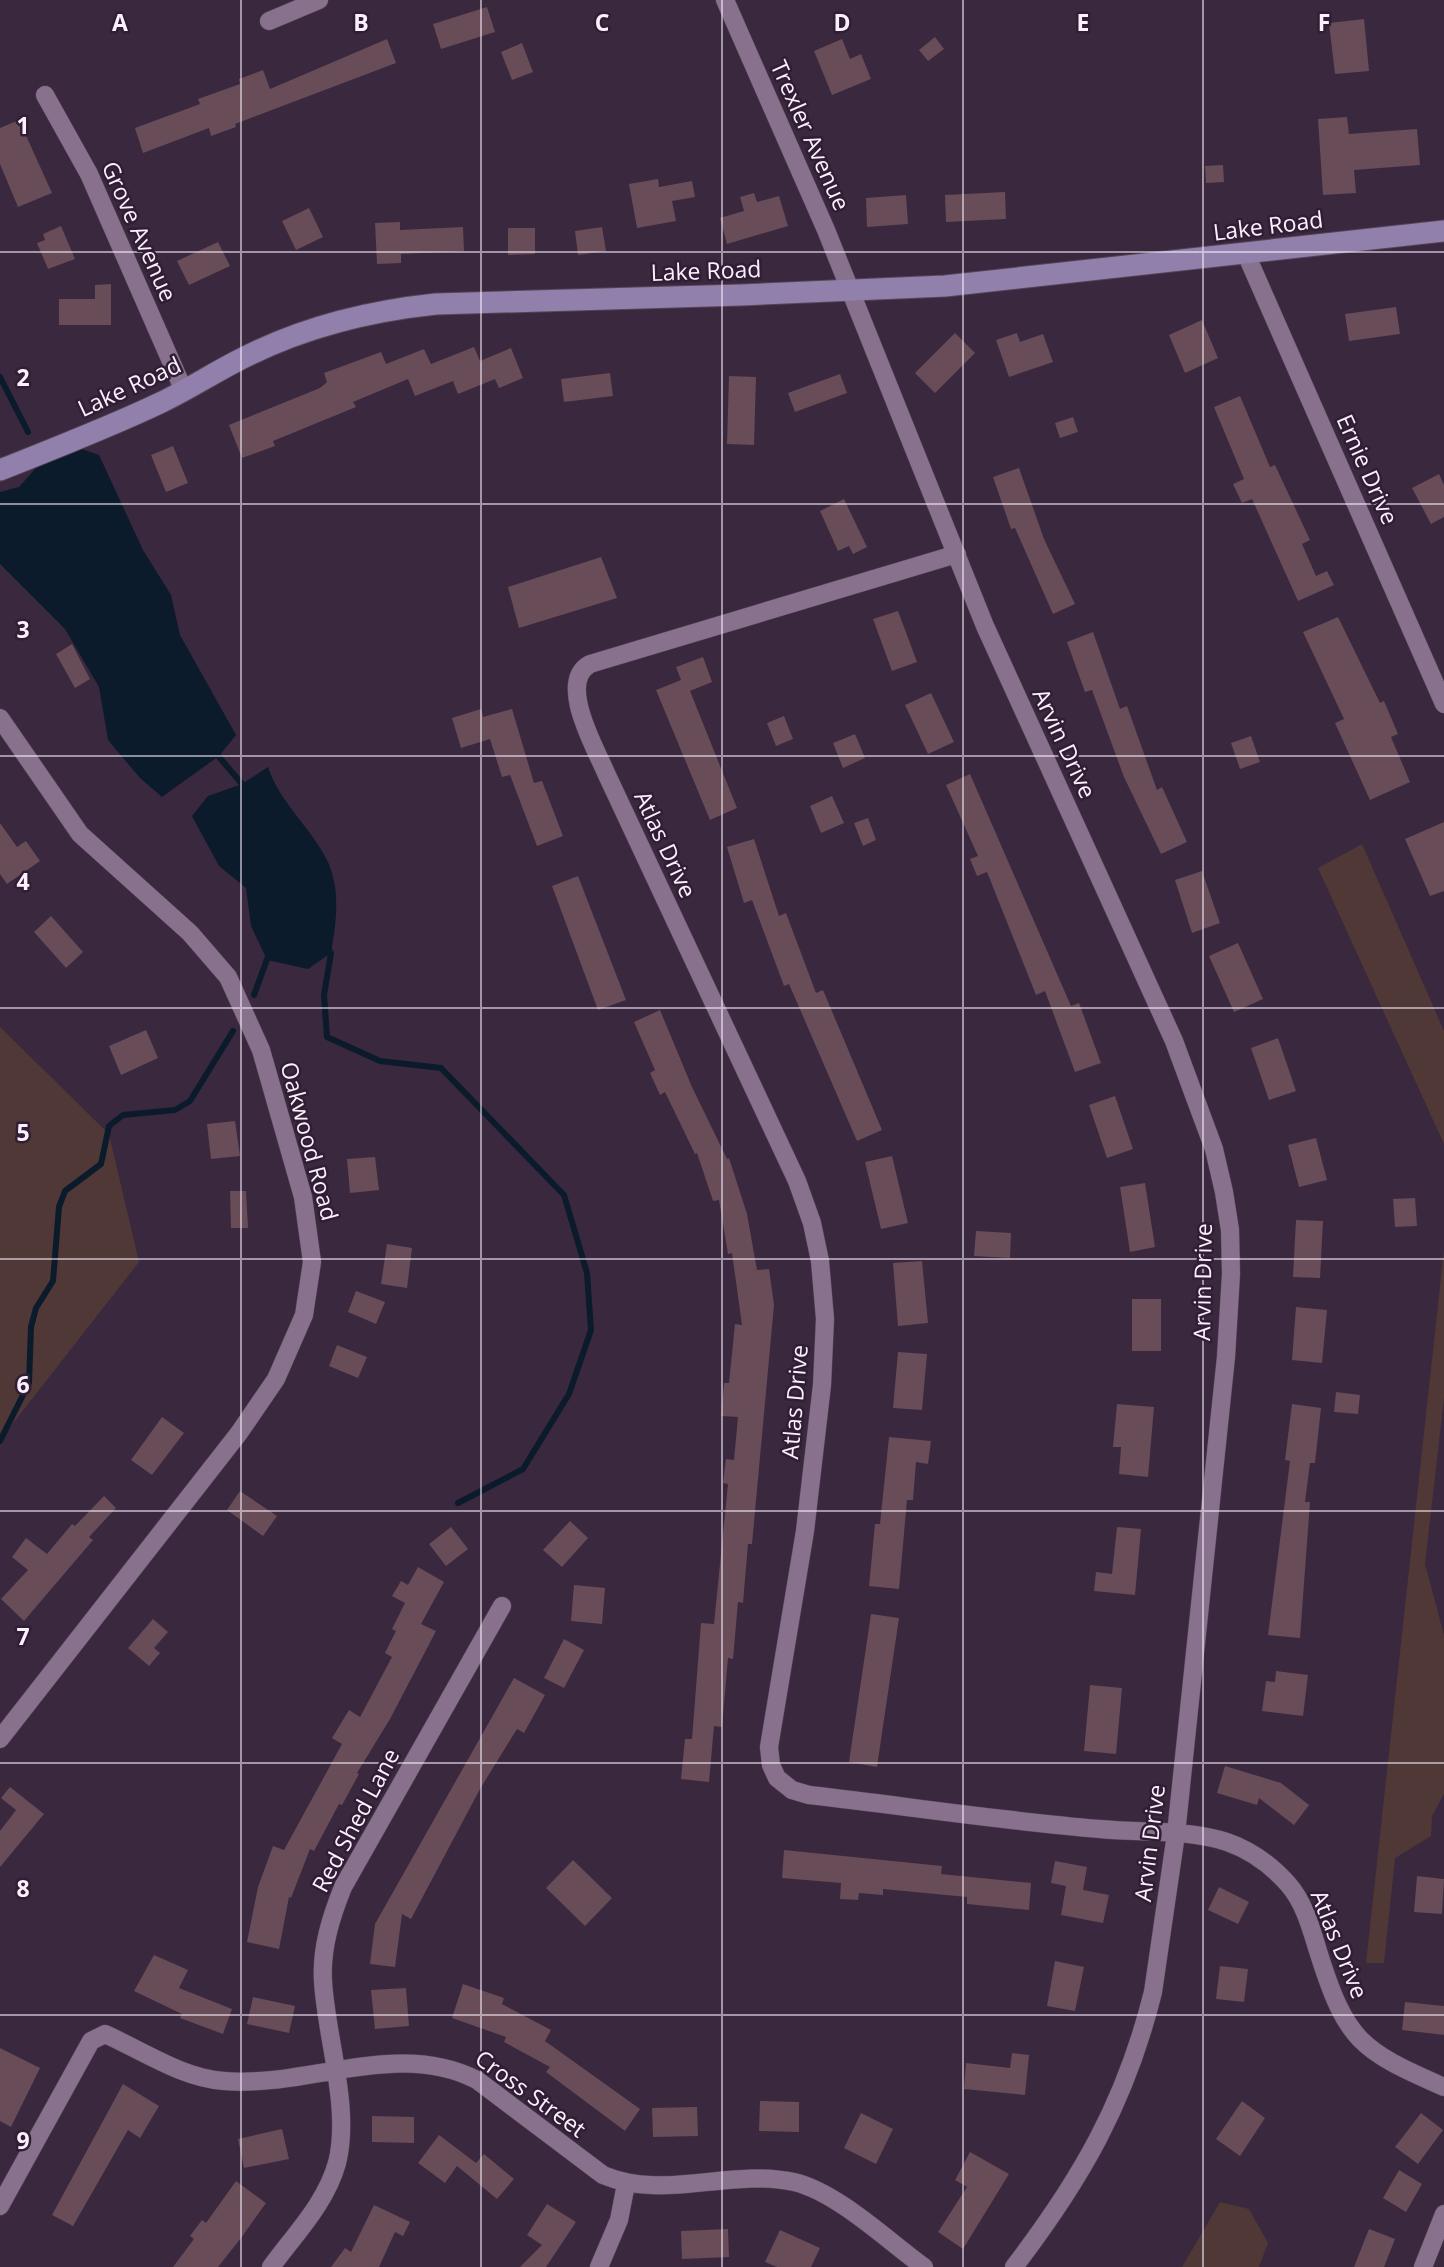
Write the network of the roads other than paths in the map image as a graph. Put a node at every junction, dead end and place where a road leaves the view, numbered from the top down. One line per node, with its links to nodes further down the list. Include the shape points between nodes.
1 (320, 0): 3 (street)
2 (725, 0): 7 (street, Trexler Avenue)
3 (269, 21)
4 (45, 95): 8 (street, Grove Avenue, via 98,193)
5 (1444, 231): 6 (street, Lake Road)
6 (1246, 254): 7 (street, Lake Road, via 945,286); 11 (street, Ernie Drive)
7 (851, 291): 8 (street, Lake Road, via 401,308 362,314 291,336); 10 (street, Arvin Drive)
8 (184, 391): 9 (street, Lake Road)
9 (0, 470)
10 (957, 554): 15 (street, Arvin Drive, via 990,639 1174,1041 1214,1149 1224,1192 1231,1274 1226,1357); 15 (street, Atlas Drive, via 590,664 576,679 577,695 606,773 783,1147 812,1223 820,1261 825,1319 822,1385 805,1531 772,1721 770,1756 777,1778 792,1790 810,1795)
11 (1444, 704)
12 (0, 718): 14 (street, Oakwood Road, via 80,834 190,933 228,977 252,1026 268,1074 303,1197 312,1262 304,1315 276,1379)
13 (502, 1606): 16 (street, Red Shed Lane, via 343,1887 332,1917 324,1947 323,1980)
14 (0, 1739)
15 (1176, 1834): 17 (street, Atlas Drive, via 1228,1843 1270,1866 1302,1906 1334,2002 1346,2023 1362,2043 1392,2065); 24 (street, Arvin Drive, via 1153,1992 1124,2090 1088,2160)
16 (335, 2072): 18 (street, Cross Street, via 411,2062 454,2068 477,2080 603,2175); 19 (street, Cross Street, via 256,2082 204,2079 106,2034 91,2041); 21 (street, Red Shed Lane, via 337,2163 321,2200)
17 (1444, 2087)
18 (626, 2184): 22 (street, via 619,2220); 23 (street, Cross Street, via 794,2182 838,2204)
19 (0, 2206)
20 (1444, 2214): 25 (street)
21 (271, 2267)
22 (599, 2267)
23 (924, 2267)
24 (1014, 2267)
25 (1423, 2267)

